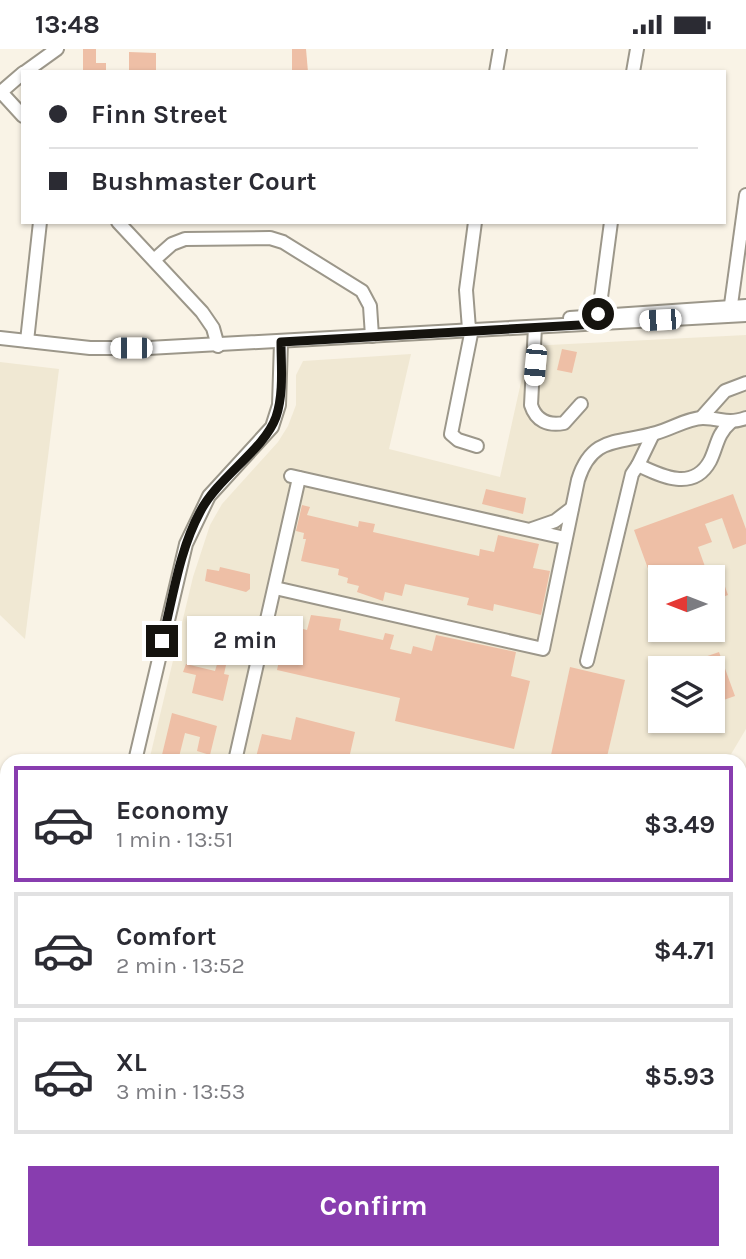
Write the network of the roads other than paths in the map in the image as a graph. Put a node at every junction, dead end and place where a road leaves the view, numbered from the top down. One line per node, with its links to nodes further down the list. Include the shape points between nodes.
1 (57, 49): 4 (street)
2 (500, 49): 5 (street)
3 (637, 49): 6 (street)
4 (28, 70)
5 (496, 70)
6 (632, 70)
7 (21, 75): 8 (street)
8 (0, 92): 9 (street)
9 (21, 114)
10 (746, 195): 17 (street)
11 (40, 224): 24 (street)
12 (120, 224): 15 (street)
13 (475, 224): 21 (street, via 466,283)
14 (611, 224): 19 (street)
15 (154, 260): 22 (street, via 185,239 279,240 362,291 370,306); 26 (street, via 209,322)
16 (746, 306): 17 (street)
17 (730, 311): 18 (street); 19 (street)
18 (746, 315)
19 (598, 319): 20 (street); 21 (street)
20 (534, 327): 21 (street); 28 (street, via 531,405 535,414 545,423 564,423)
21 (470, 329): 22 (street); 33 (street, via 451,434)
22 (372, 336): 25 (street)
23 (0, 338): 24 (street)
24 (27, 341): 26 (street, via 103,348)
25 (281, 342): 26 (street); 40 (street, via 276,416 263,437 209,496 186,544)
26 (218, 345)
27 (746, 383): 29 (street, via 725,391)
28 (581, 404)
29 (701, 418): 31 (street); 32 (street)
30 (746, 418): 31 (street)
31 (730, 423): 34 (street, via 710,461 696,475 670,480)
32 (653, 434): 34 (street); 35 (street, via 617,440 593,452 582,467)
33 (477, 446)
34 (638, 465): 39 (street, via 626,489)
35 (572, 509): 36 (street, via 555,521); 37 (street)
36 (528, 530): 37 (street); 38 (street, via 295,477)
37 (565, 538): 38 (street, via 543,649)
38 (275, 588): 41 (street)
39 (587, 661)
40 (137, 754)
41 (237, 754)

